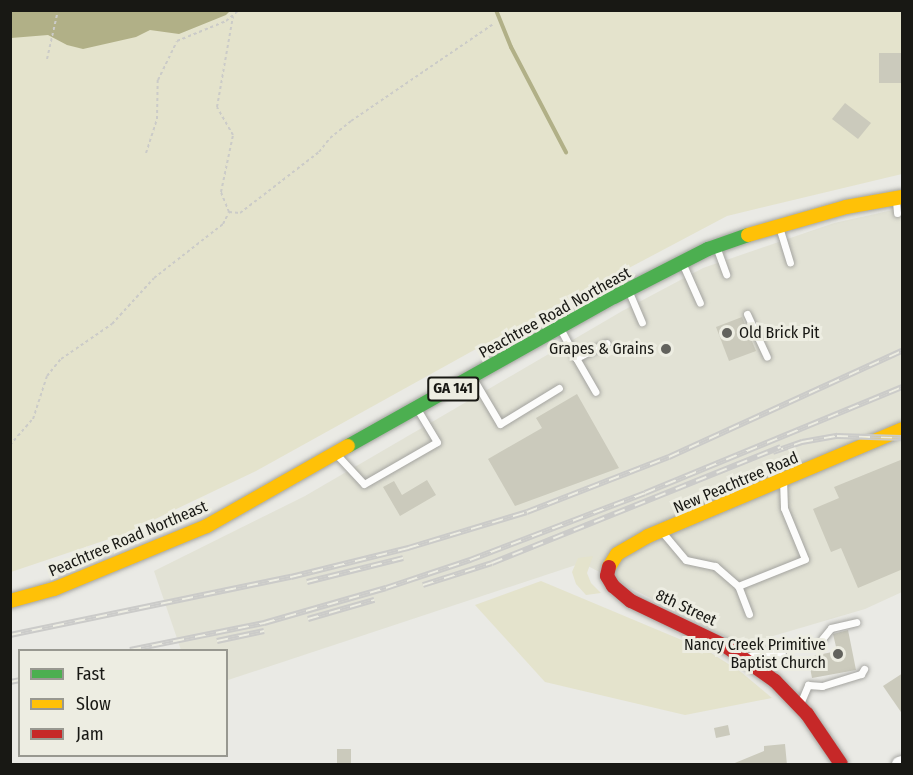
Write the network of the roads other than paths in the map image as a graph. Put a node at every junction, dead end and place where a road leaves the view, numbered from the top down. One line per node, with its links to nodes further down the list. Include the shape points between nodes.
1 (899, 198): 2 (lane); 3 (main road, Peachtree Road Northeast / GA 141)
2 (897, 213)
3 (778, 225): 4 (main road, Peachtree Road Northeast / GA 141); 6 (lane)
4 (716, 247): 5 (main road, Peachtree Road Northeast / GA 141); 7 (lane)
5 (682, 262): 8 (main road, Peachtree Road Northeast / GA 141); 9 (lane)
6 (790, 262)
7 (726, 274)
8 (628, 290): 11 (lane); 12 (main road, Peachtree Road Northeast / GA 141)
9 (700, 303)
10 (747, 314): 14 (lane)
11 (642, 322)
12 (560, 328): 15 (lane); 16 (main road, Peachtree Road Northeast / GA 141)
13 (607, 343): 15 (lane)
14 (767, 357)
15 (576, 358): 18 (lane)
16 (472, 378): 17 (lane, via 500,424); 19 (main road, Peachtree Road Northeast / GA 141)
17 (559, 388)
18 (596, 392)
19 (418, 410): 21 (main road, Peachtree Road Northeast / GA 141); 21 (lane, via 437,442 364,484)
20 (903, 429): 22 (main road, New Peachtree Road)
21 (337, 454): 26 (main road, Peachtree Road Northeast / GA 141, via 207,526 54,589)
22 (783, 482): 23 (main road, New Peachtree Road); 25 (lane, via 784,508 805,559)
23 (662, 531): 24 (main road, New Peachtree Road, via 617,554 607,576); 25 (lane, via 686,560 715,566)
24 (613, 586): 31 (main road, 8th Street, via 632,601 702,633)
25 (738, 586): 27 (lane)
26 (10, 600)
27 (749, 614)
28 (856, 622): 29 (lane, via 831,628)
29 (822, 639)
30 (782, 654): 31 (lane, via 767,652)
31 (744, 658): 33 (main road, 8th Street)
32 (864, 669): 33 (lane, via 861,674 822,686 808,685)
33 (800, 706): 34 (main road, 8th Street)
34 (841, 765)

